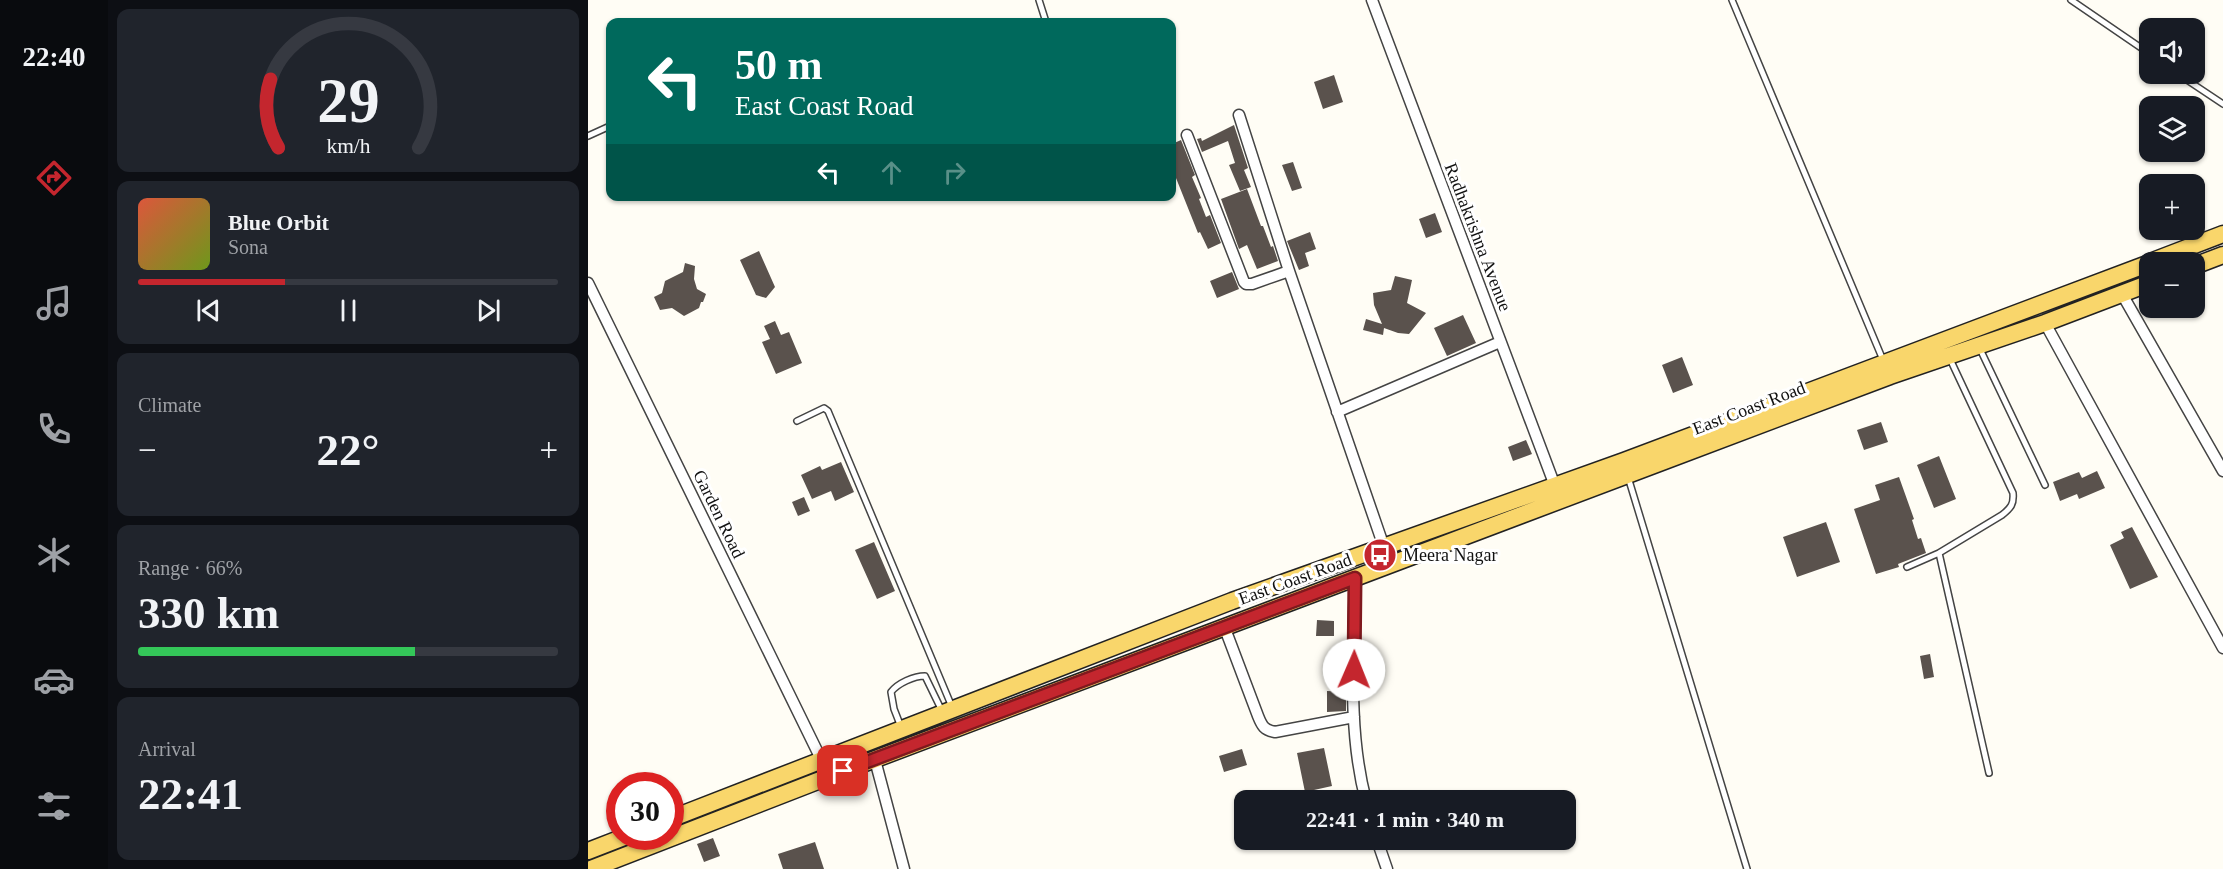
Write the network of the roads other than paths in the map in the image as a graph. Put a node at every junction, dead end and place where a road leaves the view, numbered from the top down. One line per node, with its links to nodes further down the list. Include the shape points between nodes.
1 (1039, 0): 5 (lane)
2 (1372, 0): 23 (street, Radhakrishna Avenue)
3 (1732, 0): 26 (lane)
4 (2071, 0): 6 (lane)
5 (1045, 18)
6 (2139, 46)
7 (2193, 84): 8 (lane)
8 (2223, 104)
9 (1239, 115): 18 (street)
10 (606, 128): 12 (lane)
11 (1187, 135): 18 (street, via 1244,282 1249,285)
12 (588, 136)
13 (2223, 234): 14 (main road, East Coast Road)
14 (2178, 252)
15 (2223, 255): 16 (main road)
16 (2205, 262)
17 (2139, 267): 26 (main road, East Coast Road)
18 (1289, 271): 27 (street)
19 (588, 283): 43 (street, Garden Road)
20 (2139, 287): 21 (main road, East Coast Road)
21 (2122, 294): 22 (main road, East Coast Road); 29 (street)
22 (2045, 323): 24 (main road, East Coast Road); 38 (street)
23 (1500, 342): 27 (street); 32 (street, Radhakrishna Avenue)
24 (1978, 345): 25 (main road, East Coast Road); 31 (lane)
25 (1948, 355): 30 (main road, East Coast Road); 34 (lane, via 2014,501 2011,509)
26 (1883, 362): 32 (main road, East Coast Road)
27 (1337, 412): 33 (street)
28 (797, 421): 39 (lane, via 824,408 828,411)
29 (2223, 471)
30 (1627, 475): 36 (main road, East Coast Road); 54 (lane)
31 (2045, 485)
32 (1555, 486): 33 (main road, East Coast Road)
33 (1384, 547): 39 (main road, East Coast Road)
34 (1939, 553): 35 (lane); 45 (lane)
35 (1907, 567)
36 (1355, 578): 37 (main road, East Coast Road); 40 (street)
37 (1224, 626): 40 (street, via 1257,716 1267,731); 44 (main road, East Coast Road)
38 (2223, 648)
39 (948, 710): 41 (main road, East Coast Road); 41 (lane, via 928,679 923,675 914,678 891,692)
40 (1354, 717): 46 (street)
41 (901, 728): 42 (main road, East Coast Road)
42 (868, 741): 43 (main road, East Coast Road); 44 (lane)
43 (820, 759): 47 (main road, East Coast Road)
44 (875, 760): 51 (main road, East Coast Road); 52 (street)
45 (1989, 773)
46 (1363, 790)
47 (684, 813)
48 (606, 844): 50 (main road)
49 (1380, 850): 53 (street)
50 (588, 851)
51 (591, 869)
52 (904, 869)
53 (1387, 869)
54 (1747, 869)

